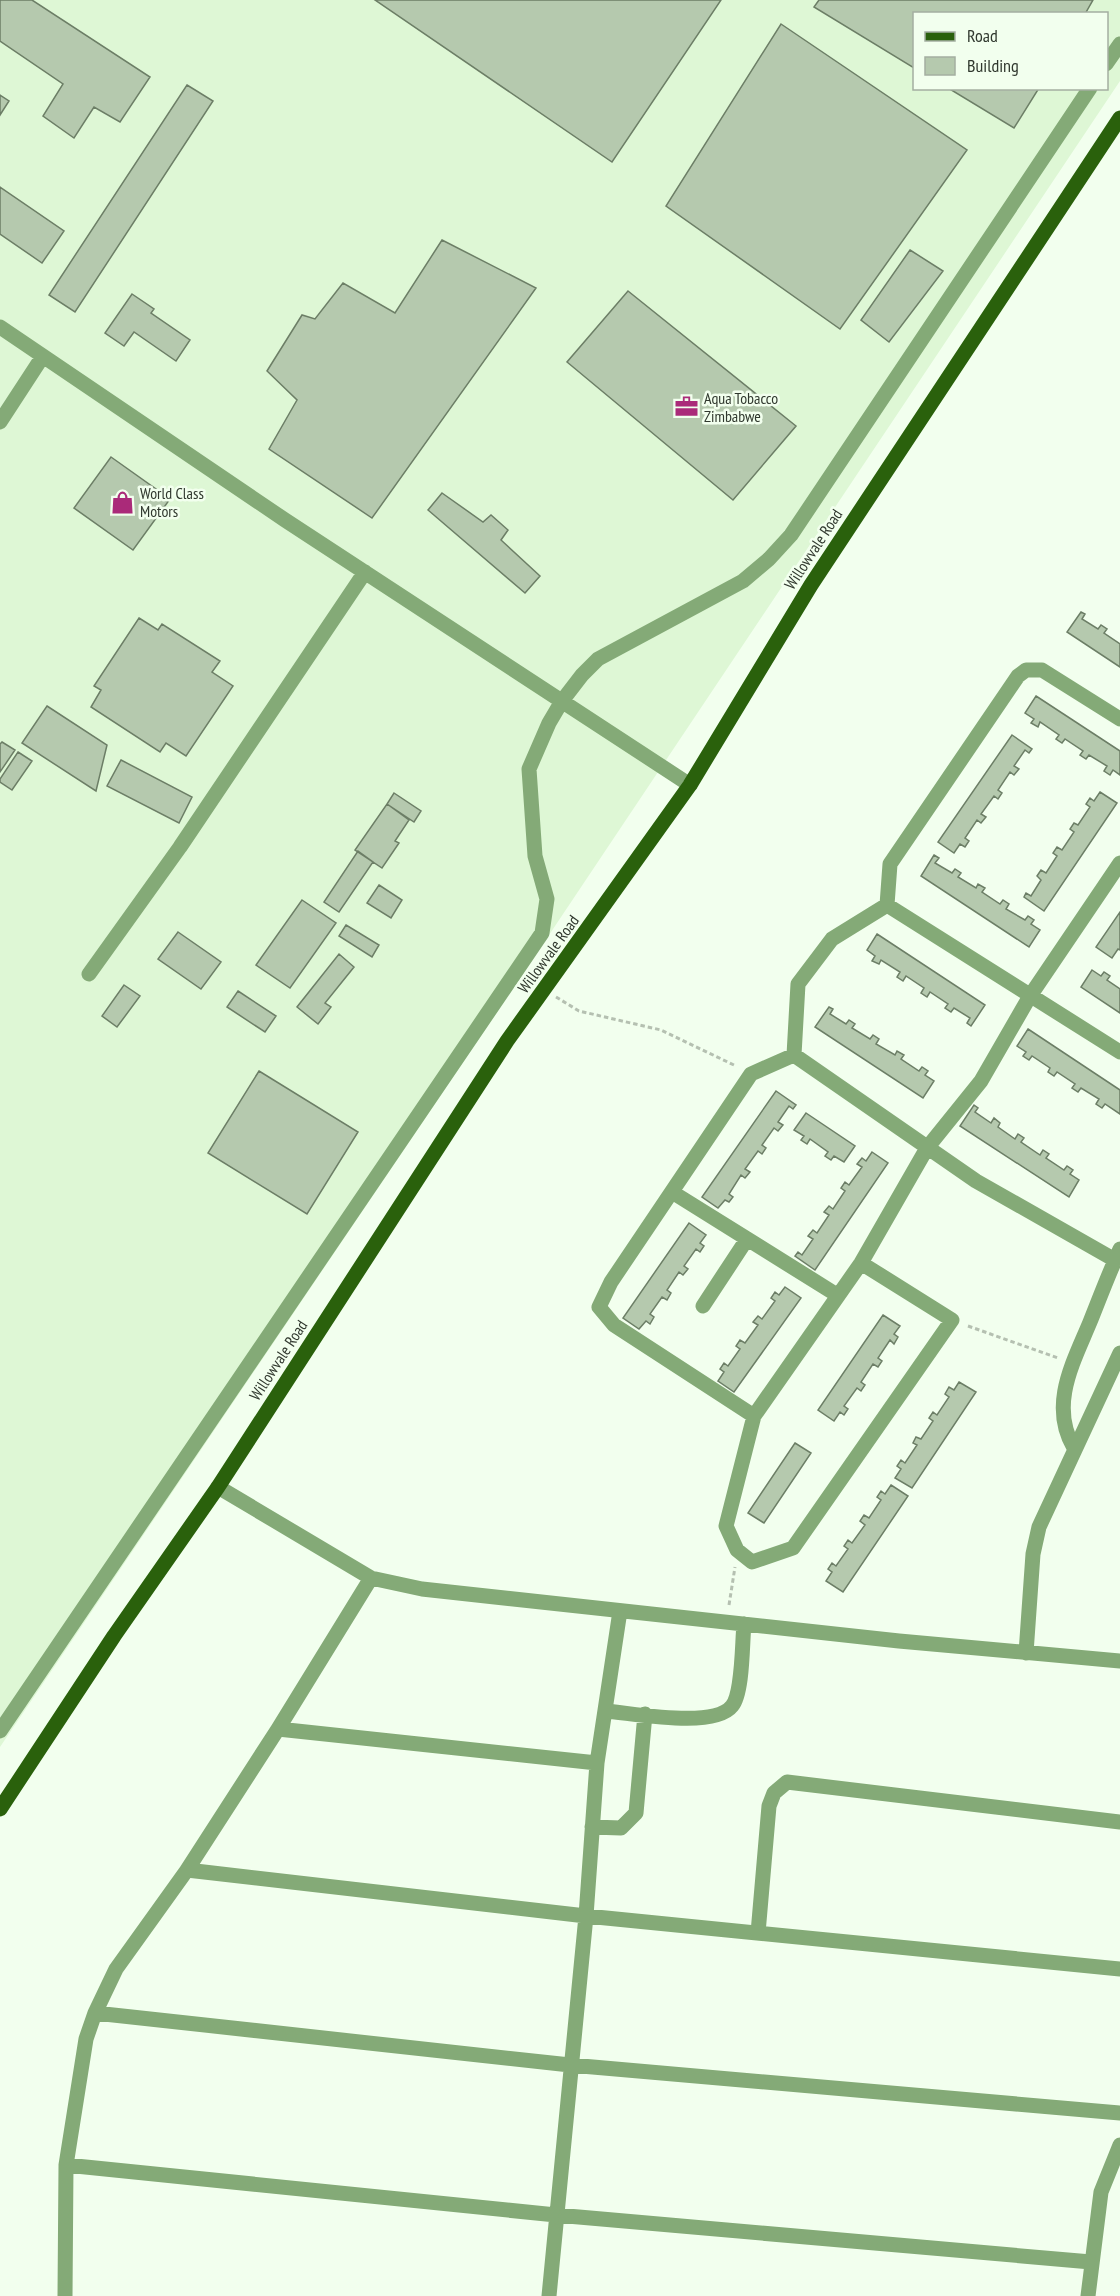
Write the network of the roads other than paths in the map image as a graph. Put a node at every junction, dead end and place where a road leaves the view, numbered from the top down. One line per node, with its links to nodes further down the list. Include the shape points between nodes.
1 (1120, 44): 2 (street)
2 (1108, 62)
3 (1089, 90): 9 (street, via 791,535 743,581 598,659)
4 (1120, 118): 11 (main road, Willowvale Road, via 830,556)
5 (0, 327): 6 (street)
6 (43, 356): 7 (street); 8 (street)
7 (0, 422)
8 (365, 572): 9 (street); 14 (street, via 180,847)
9 (562, 701): 11 (street); 37 (street, via 529,769 535,856 547,899 542,933)
10 (1120, 719): 13 (street, via 1042,670 1026,670 1018,676 890,864)
11 (690, 785): 28 (main road, Willowvale Road, via 507,1041)
12 (1120, 863): 15 (street)
13 (887, 905): 15 (street); 17 (street, via 832,939 798,984)
14 (89, 974)
15 (1030, 996): 16 (street); 18 (street, via 981,1082)
16 (1120, 1053)
17 (794, 1055): 18 (street); 19 (street, via 751,1074)
18 (927, 1148): 21 (street, via 976,1181); 22 (street)
19 (672, 1192): 20 (street); 26 (street, via 611,1282 599,1307 614,1325)
20 (747, 1239): 23 (street); 24 (street)
21 (1117, 1255): 27 (street, via 1064,1385 1063,1426)
22 (861, 1263): 23 (street); 26 (street, via 952,1320 793,1548 752,1562 737,1550 726,1526)
23 (837, 1295): 26 (street)
24 (703, 1306)
25 (1120, 1353): 27 (street)
26 (754, 1416)
27 (1074, 1448): 32 (street, via 1034,1543)
28 (218, 1487): 29 (street); 39 (main road, Willowvale Road)
29 (371, 1578): 30 (street, via 423,1589); 36 (street)
30 (620, 1611): 31 (street); 34 (street)
31 (744, 1624): 32 (street); 35 (street, via 733,1706 723,1714 705,1719)
32 (1026, 1653): 33 (street)
33 (1120, 1661)
34 (605, 1711): 35 (street); 38 (street)
35 (645, 1714): 41 (street, via 636,1813 621,1828)
36 (278, 1729): 38 (street); 42 (street)
37 (0, 1731)
38 (597, 1763): 41 (street)
39 (0, 1809)
40 (1120, 1822): 44 (street, via 788,1782 774,1793 769,1806)
41 (592, 1827): 43 (street)
42 (187, 1870): 43 (street); 46 (street, via 116,1968)
43 (586, 1916): 44 (street); 47 (street)
44 (758, 1934): 45 (street)
45 (1120, 1969)
46 (95, 2013): 47 (street); 50 (street, via 86,2039)
47 (570, 2065): 48 (street); 51 (street)
48 (1120, 2113)
49 (1120, 2145): 52 (street, via 1101,2192)
50 (66, 2165): 51 (street); 53 (street)
51 (556, 2215): 52 (street); 54 (street)
52 (1091, 2262): 55 (street)
53 (65, 2296)
54 (549, 2296)
55 (1088, 2296)

